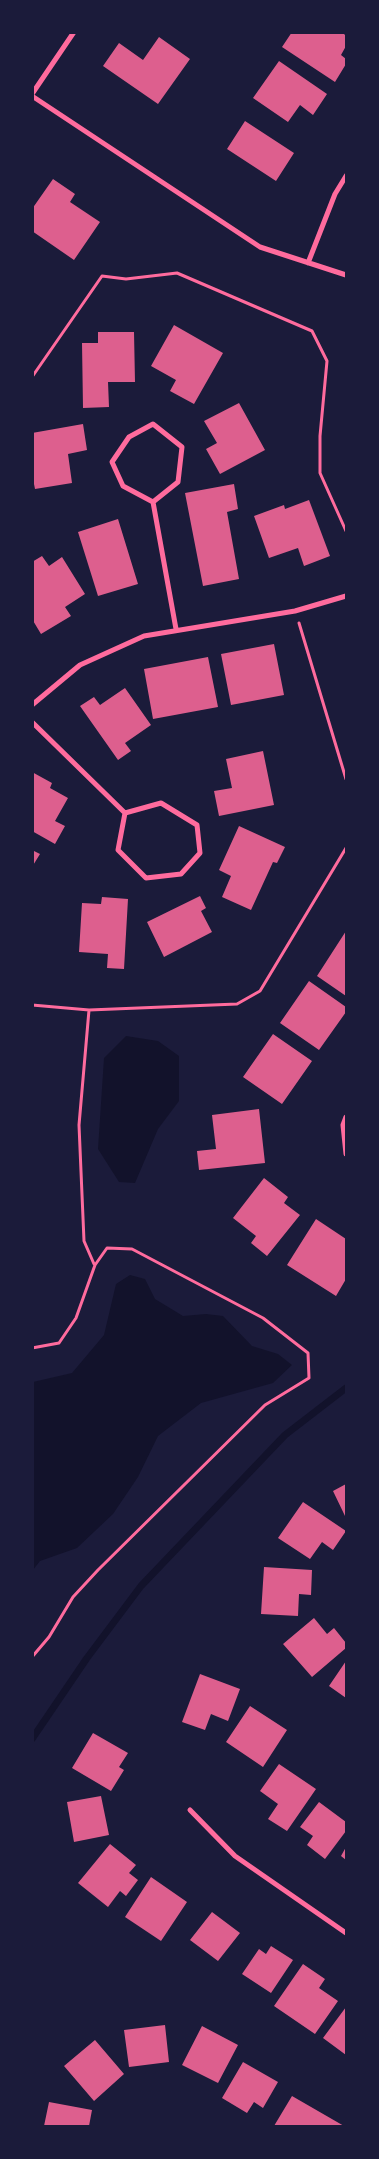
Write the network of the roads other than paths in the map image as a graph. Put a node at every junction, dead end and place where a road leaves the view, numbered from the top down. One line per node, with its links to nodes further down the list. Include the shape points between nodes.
1 (74, 32): 2 (street)
2 (32, 95): 4 (street, via 260,247)
3 (346, 176): 4 (street, via 335,194)
4 (308, 263): 5 (street)
5 (346, 274)
6 (154, 502): 6 (street, via 178,482 182,447 153,424 129,437 112,462 123,486); 8 (street)
7 (346, 596): 8 (street, via 295,611)
8 (176, 629): 9 (street, via 144,636 80,665)
9 (32, 705)
10 (32, 722): 11 (street)
11 (125, 813): 11 (street, via 118,850 146,878 180,874 200,852 198,825 161,804)
12 (346, 1116): 13 (street, via 343,1125)
13 (346, 1154)
14 (190, 1810): 15 (street, via 235,1856)
15 (346, 1933)

